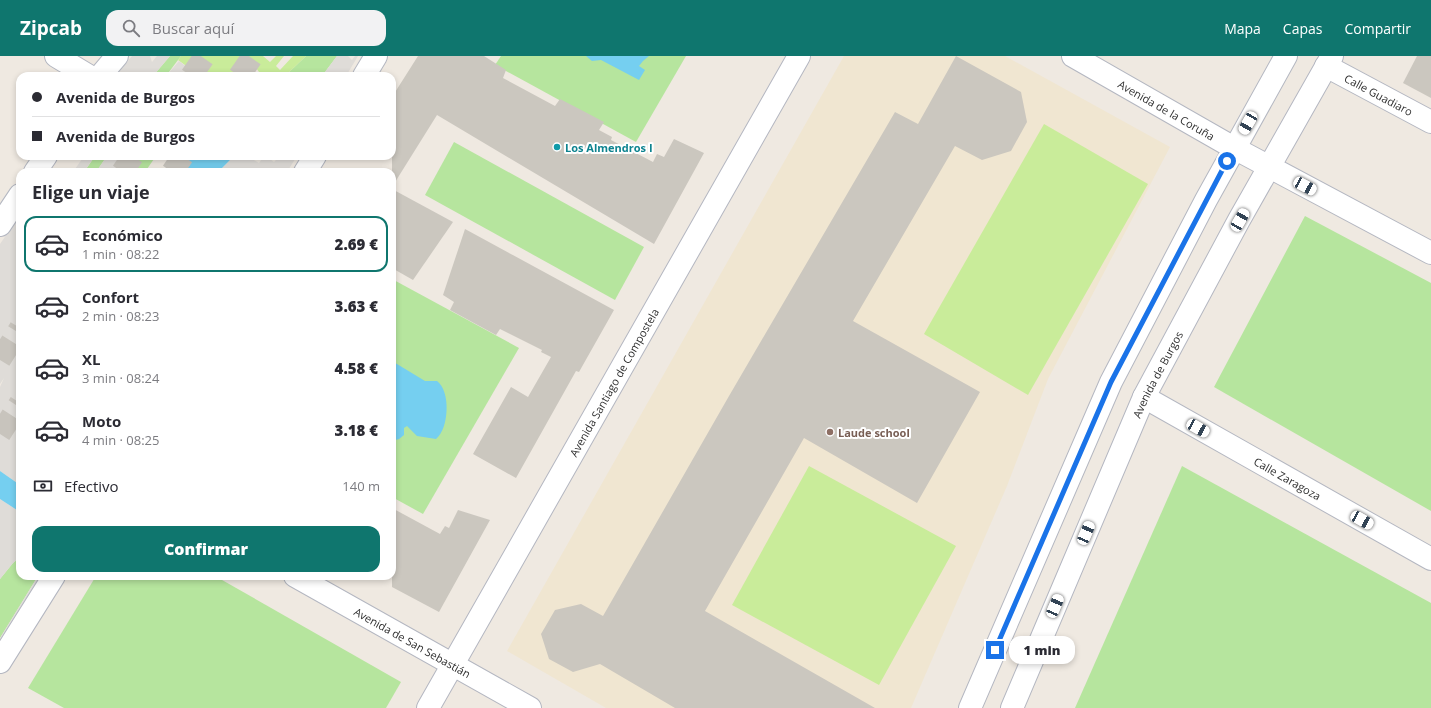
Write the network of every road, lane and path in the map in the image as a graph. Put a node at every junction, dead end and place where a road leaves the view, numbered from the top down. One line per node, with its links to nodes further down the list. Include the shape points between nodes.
1 (56, 56): 8 (street)
2 (117, 56): 9 (street)
3 (376, 56): 10 (street)
4 (799, 56): 22 (street, Avenida Santiago de Compostela)
5 (1073, 56): 12 (street, Avenida de la Coruña)
6 (1286, 56): 12 (street)
7 (1329, 61): 11 (street, Calle Guadiaro); 13 (street, Avenida de Burgos)
8 (82, 72)
9 (103, 72)
10 (366, 72)
11 (1431, 122)
12 (1234, 148): 13 (street, Avenida de la Coruña); 25 (street, via 1111,382)
13 (1270, 167): 16 (street, Avenida de la Coruña); 17 (street, Avenida de Burgos)
14 (16, 201): 15 (street)
15 (0, 225)
16 (1431, 253)
17 (1144, 397): 18 (street, Calle Zaragoza); 26 (street, Avenida de Burgos)
18 (1431, 559)
19 (51, 580): 21 (street)
20 (302, 580): 22 (street, Avenida de San Sebastián)
21 (0, 662)
22 (452, 665): 23 (street, Avenida Santiago de Compostela); 24 (street, Avenida de San Sebastián)
23 (428, 708)
24 (530, 708)
25 (970, 708)
26 (1012, 708)

